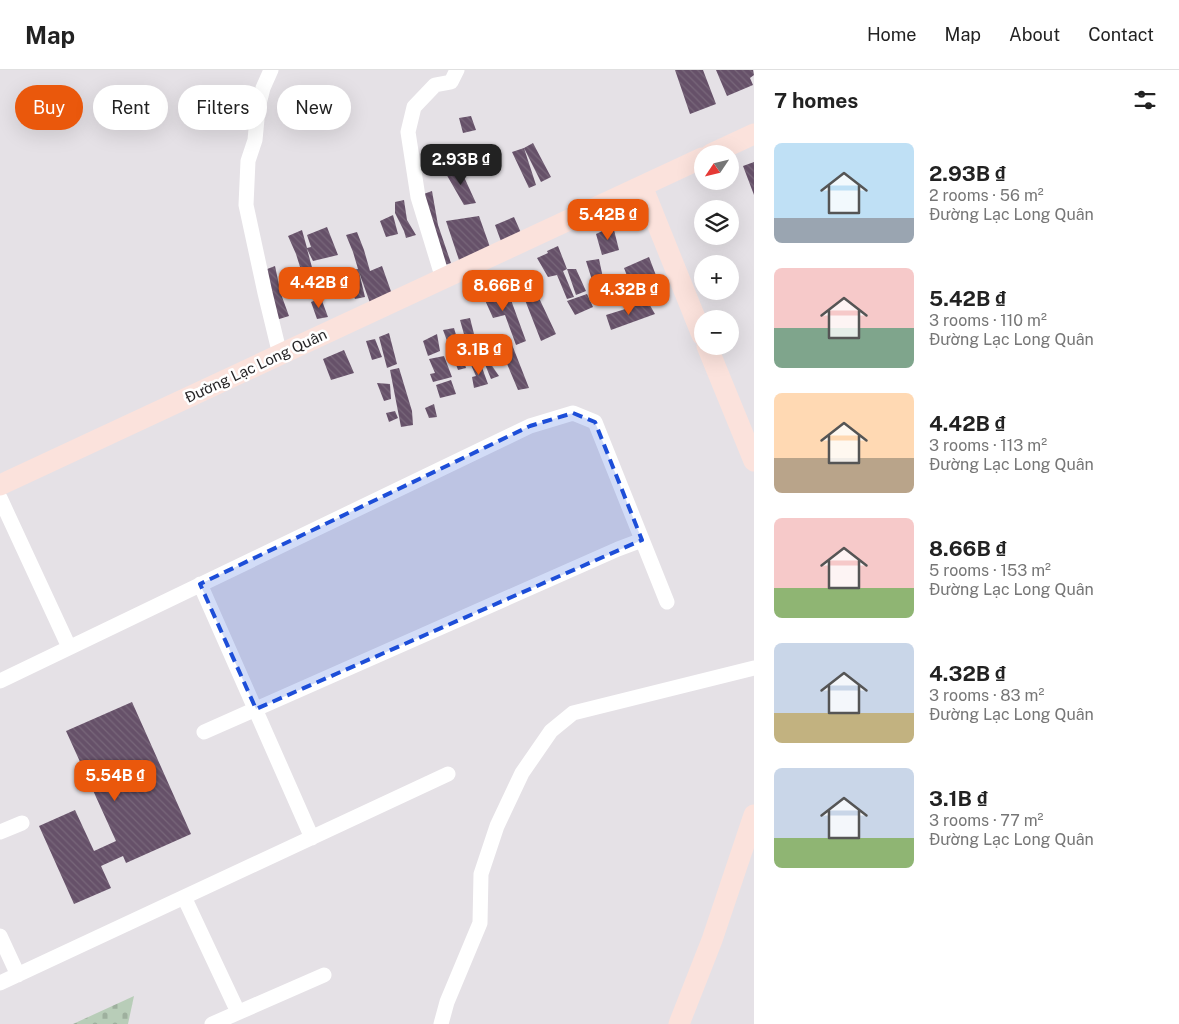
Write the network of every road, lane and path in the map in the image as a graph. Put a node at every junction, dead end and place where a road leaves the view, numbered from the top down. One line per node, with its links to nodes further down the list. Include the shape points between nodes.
1 (271, 70): 9 (street, via 262,94 255,140 248,161 246,205)
2 (457, 70): 7 (street, via 451,82 435,85 414,107 408,132 418,197)
3 (754, 134): 4 (main road)
4 (730, 145)
5 (694, 162): 6 (main road, Đường Lạc Long Quân)
6 (642, 186): 7 (main road, Đường Lạc Long Quân); 8 (main road)
7 (443, 279): 9 (main road, Đường Lạc Long Quân)
8 (694, 315)
9 (280, 355): 12 (main road, Đường Lạc Long Quân)
10 (711, 355): 11 (main road)
11 (754, 461)
12 (0, 485)
13 (0, 498): 17 (street)
14 (642, 540): 15 (street, via 595,422 574,413 530,426); 16 (street); 20 (street)
15 (200, 584): 17 (street); 20 (street)
16 (667, 602)
17 (69, 647): 19 (street)
18 (754, 668): 34 (street, via 573,713 551,731 522,773 497,826 481,874 480,924 446,1002)
19 (0, 681)
20 (256, 709): 21 (street); 26 (street)
21 (204, 732)
22 (448, 774): 26 (street)
23 (754, 815): 35 (main road, via 712,940)
24 (22, 823): 25 (street)
25 (0, 832)
26 (312, 838): 27 (street)
27 (184, 897): 29 (street); 32 (street)
28 (0, 936): 29 (street)
29 (18, 974): 31 (street)
30 (324, 974): 32 (street)
31 (0, 983)
32 (238, 1012): 33 (street)
33 (212, 1024)
34 (441, 1024)
35 (679, 1024)

